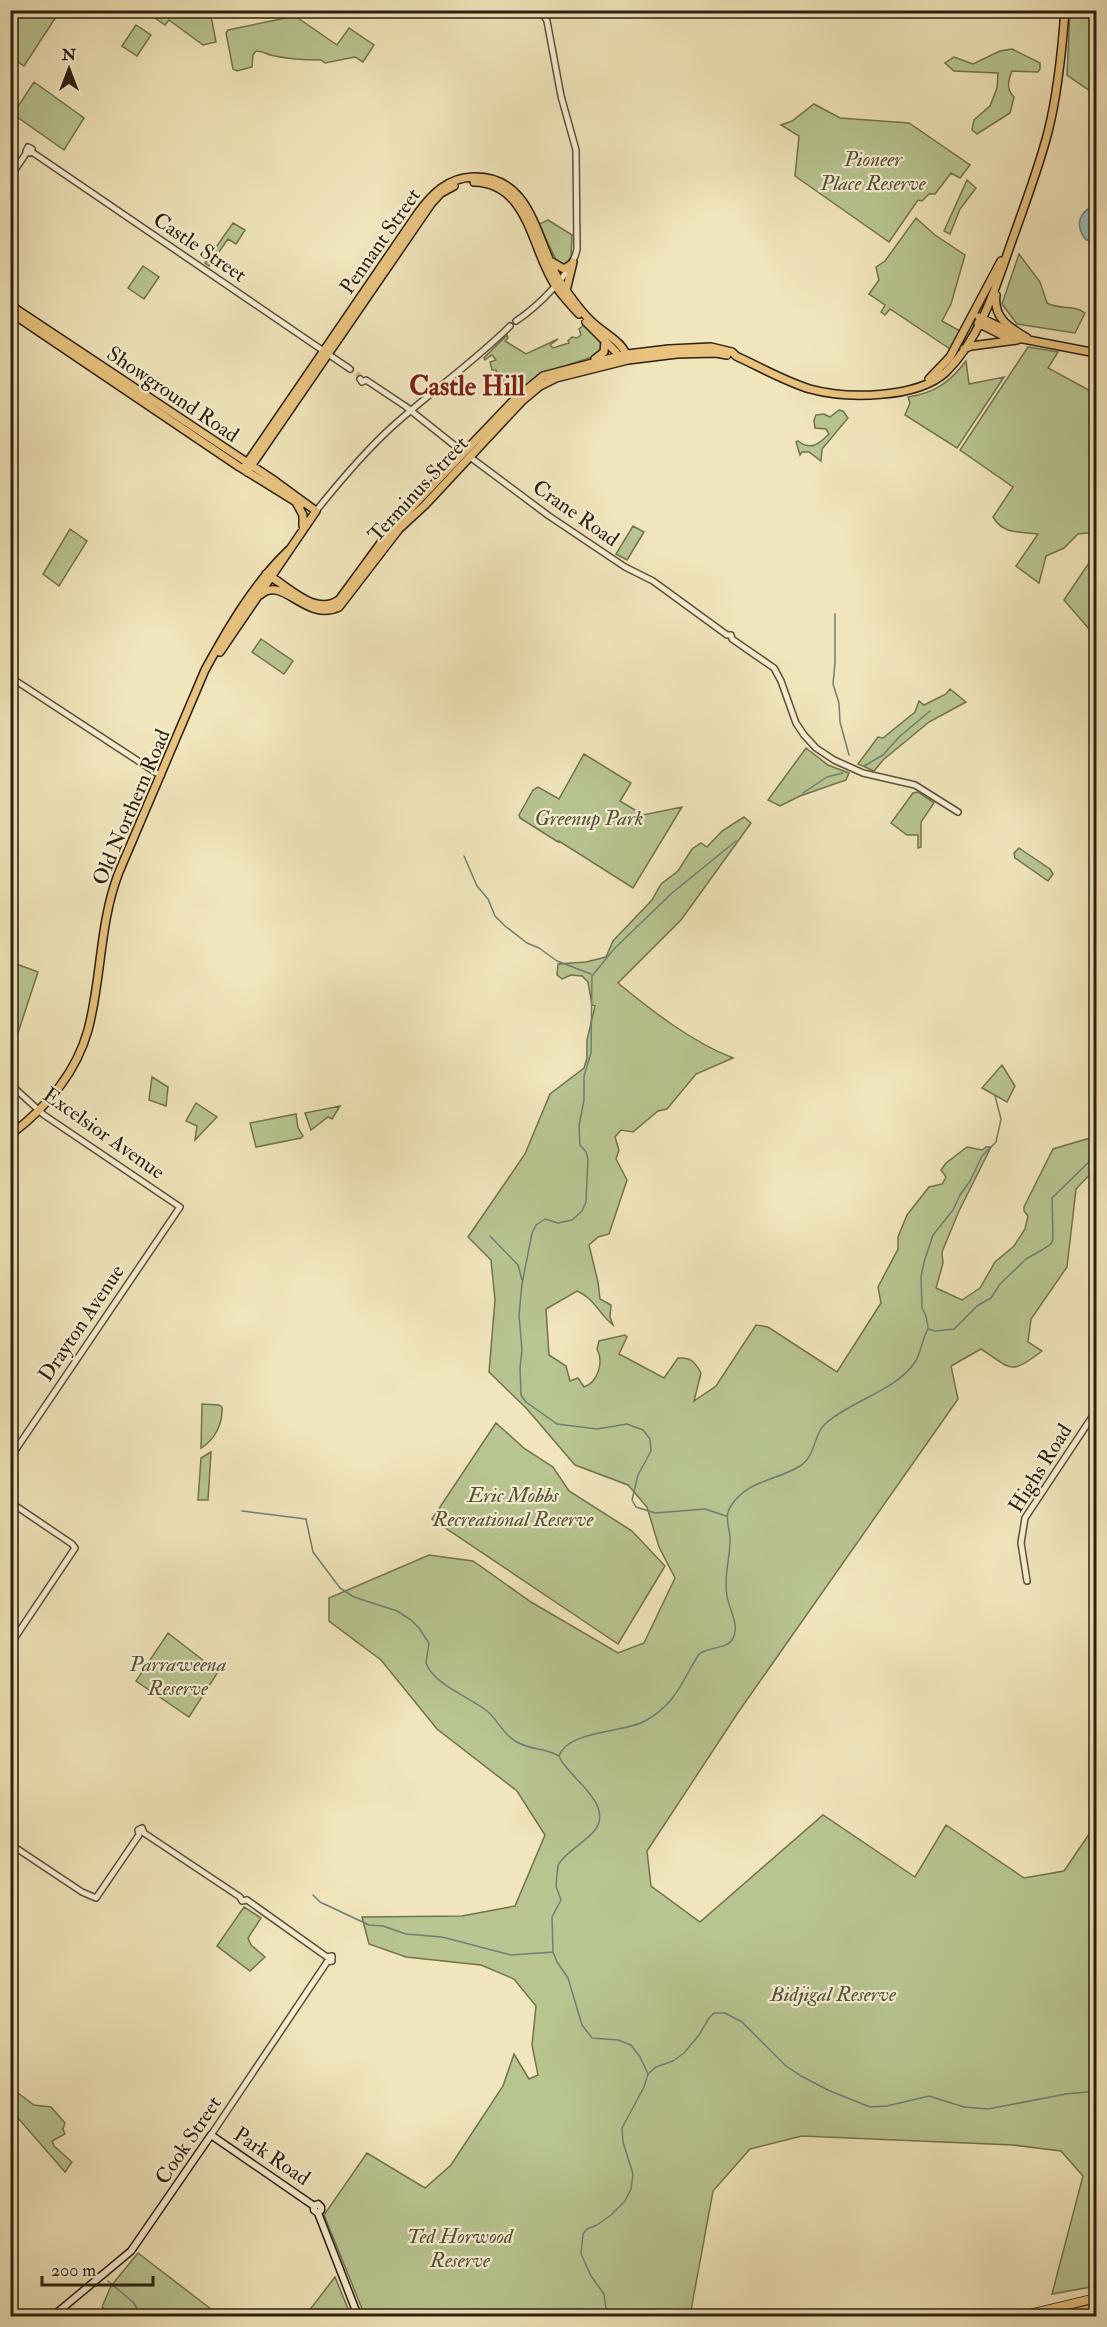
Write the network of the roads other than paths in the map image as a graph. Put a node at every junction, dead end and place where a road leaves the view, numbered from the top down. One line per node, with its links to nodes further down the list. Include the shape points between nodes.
1 (534, 10): 3 (street, via 538,14)
2 (1065, 10): 5 (main road, via 1049,130)
3 (545, 12): 7 (street, via 576,150 577,242)
4 (10, 177): 18 (street, Castle Street, via 29,152)
5 (1009, 247): 8 (main road); 13 (main road)
6 (550, 260): 7 (main road, via 564,270); 9 (main road, Pennant Street); 18 (main road, Pennant Street, via 516,193 489,178 456,180 429,198)
7 (573, 262): 9 (street, Old Northern Road); 10 (main road)
8 (998, 281): 14 (main road); 15 (main road, via 998,316)
9 (557, 283): 10 (main road); 16 (main road); 18 (main road, Pennant Street, via 515,201 491,184 461,183 430,204); 28 (street, Old Northern Road, via 516,321 515,327 510,326)
10 (566, 291): 20 (main road, via 590,320 620,344)
11 (10, 305): 25 (main road, Showground Road)
12 (10, 312): 27 (main road, Showground Road)
13 (973, 317): 14 (main road); 24 (main road, via 950,357)
14 (981, 321): 15 (main road); 17 (main road)
15 (1029, 339): 17 (main road); 19 (main road)
16 (605, 341): 20 (main road); 21 (main road, via 603,353)
17 (963, 350): 24 (main road, via 945,372)
18 (326, 352): 22 (street, Castle Street); 29 (main road, Pennant Street); 32 (main road, Pennant Street)
19 (1096, 353)
20 (623, 358): 21 (main road); 24 (main road, via 703,347 727,351 790,382 826,392 902,392)
21 (589, 366): 26 (main road, Terminus Street, via 548,381); 26 (main road, Terminus Street, via 543,376 521,393)
22 (350, 369)
23 (364, 378): 28 (street)
24 (925, 383)
25 (139, 391): 27 (main road); 30 (main road, Showground Road)
26 (515, 403): 31 (main road, Terminus Street)
27 (145, 404): 32 (main road, Showground Road)
28 (410, 411): 31 (street, Crane Road); 34 (street, Old Northern Road, via 365,454)
29 (260, 443): 30 (main road, via 246,455); 32 (main road, Pennant Street)
30 (224, 447): 32 (main road, Showground Road)
31 (467, 455): 39 (main road, Terminus Street); 43 (street, Crane Road, via 549,516 653,581 774,668 796,723 816,748 863,773 915,785)
32 (248, 467): 33 (main road, Showground Road); 34 (main road, Showground Road)
33 (295, 502): 34 (main road, Showground Road); 35 (main road, via 303,514)
34 (315, 512): 35 (main road, Old Northern Road)
35 (303, 530): 36 (main road, Old Northern Road)
36 (268, 577): 37 (main road, Old Northern Road); 38 (main road); 39 (main road, via 311,603); 41 (main road, Old Northern Road, via 217,648)
37 (260, 595): 38 (main road, via 276,589); 41 (main road, Old Northern Road)
38 (300, 603): 39 (main road, via 316,610)
39 (330, 608)
40 (10, 677): 42 (street)
41 (202, 682): 42 (main road, Old Northern Road)
42 (161, 776): 45 (main road, Old Northern Road, via 109,900 86,1038 66,1078)
43 (958, 812)
44 (10, 1084): 45 (street, Excelsior Avenue)
45 (39, 1110): 46 (main road, Old Northern Road); 47 (street, Excelsior Avenue)
46 (10, 1135)
47 (180, 1207): 49 (street, Drayton Avenue)
48 (1096, 1411): 51 (street, Highs Road, via 1025,1518 1021,1543)
49 (10, 1458)
50 (10, 1502): 52 (street, via 72,1544 75,1550)
51 (1028, 1581)
52 (10, 1645)
53 (10, 1844): 54 (street, Cook Street, via 93,1898 142,1834 243,1898 327,1959)
54 (211, 2134): 57 (main road, Cook Street, via 131,2251); 58 (main road, Park Road, via 314,2206)
55 (1096, 2298): 59 (highway)
56 (1096, 2308): 60 (highway)
57 (53, 2316)
58 (358, 2316)
59 (1021, 2316)
60 (1058, 2316)

